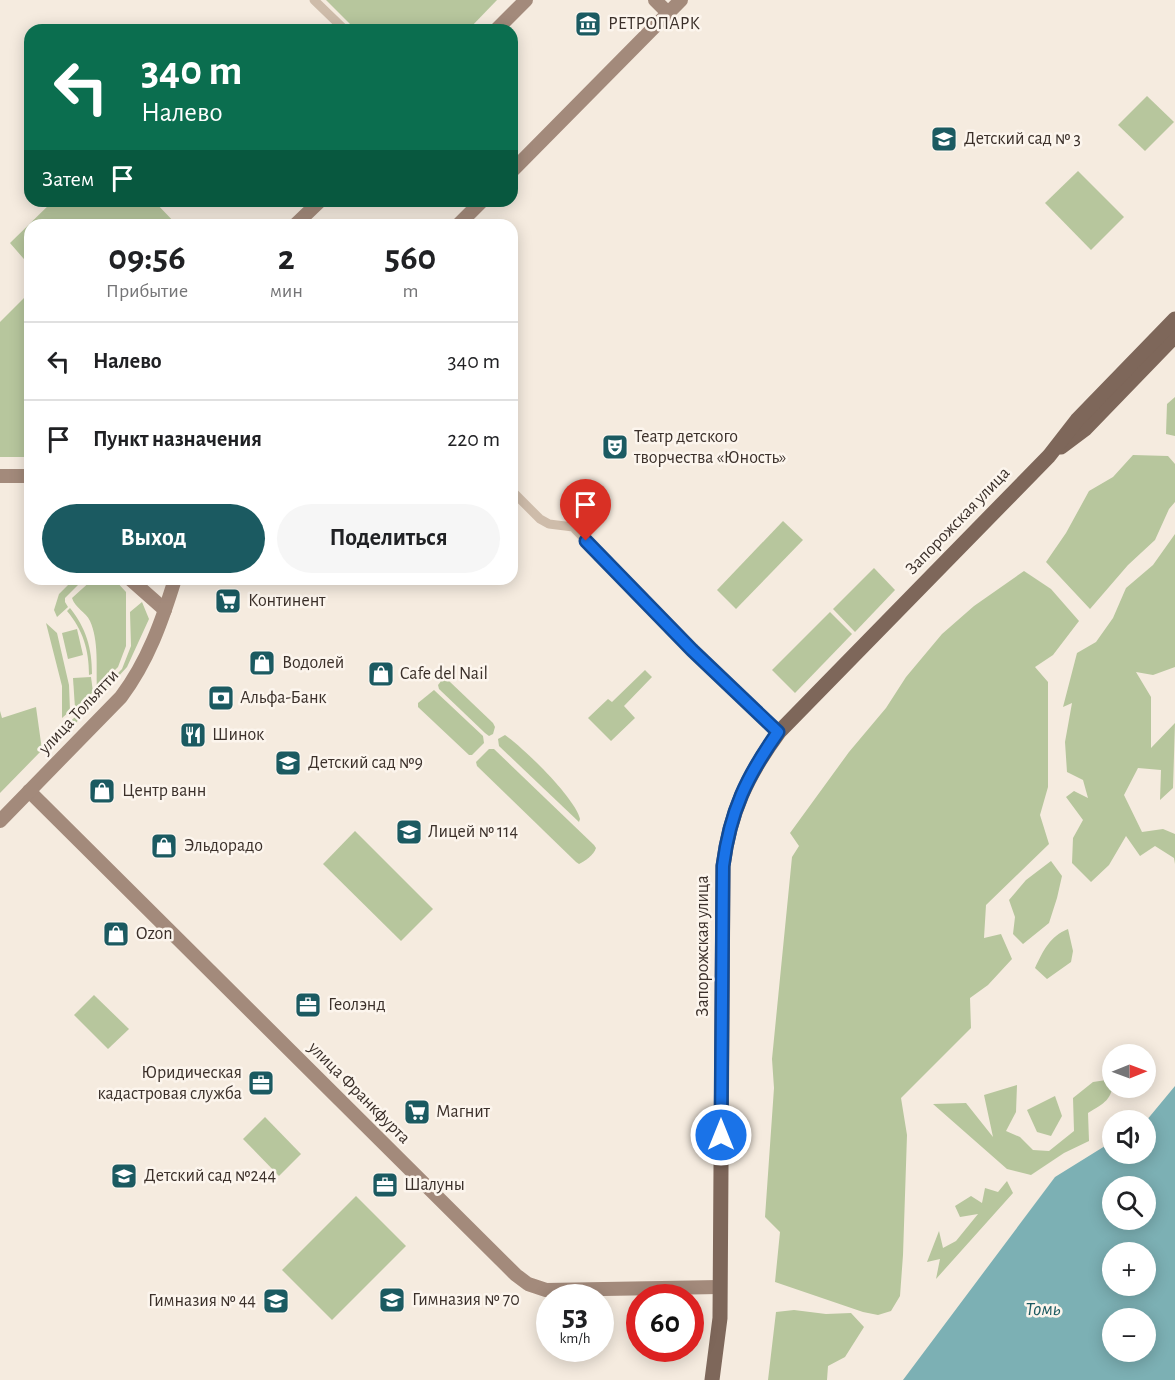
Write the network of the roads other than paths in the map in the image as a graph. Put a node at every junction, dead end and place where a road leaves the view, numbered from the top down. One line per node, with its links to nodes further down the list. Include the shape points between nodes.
1 (314, 0): 6 (street)
2 (526, 0): 7 (street)
3 (655, 0): 5 (street)
4 (681, 0): 5 (street)
5 (668, 13): 8 (street)
6 (339, 24)
7 (502, 24)
8 (518, 165)
9 (314, 207): 11 (street)
10 (476, 207): 12 (street)
11 (301, 219)
12 (464, 219)
13 (1175, 320): 15 (main road, Запорожская улица, via 1077,420)
14 (1175, 336): 15 (main road, Запорожская улица, via 1084,429)
15 (1049, 456): 22 (main road, Запорожская улица)
16 (0, 476): 17 (street)
17 (24, 476)
18 (518, 497): 22 (street, via 549,524 573,527)
19 (137, 585): 21 (street)
20 (173, 585): 21 (street, улица Тольятти)
21 (165, 610): 23 (street, улица Тольятти, via 149,653 121,697)
22 (778, 732): 25 (main road, Запорожская улица, via 754,767 737,802 723,866)
23 (29, 791): 24 (street, улица Тольятти); 25 (street, улица Франкфурта, via 528,1284 546,1290)
24 (0, 821)
25 (719, 1287): 26 (main road, Запорожская улица, via 720,1318)
26 (712, 1380)

